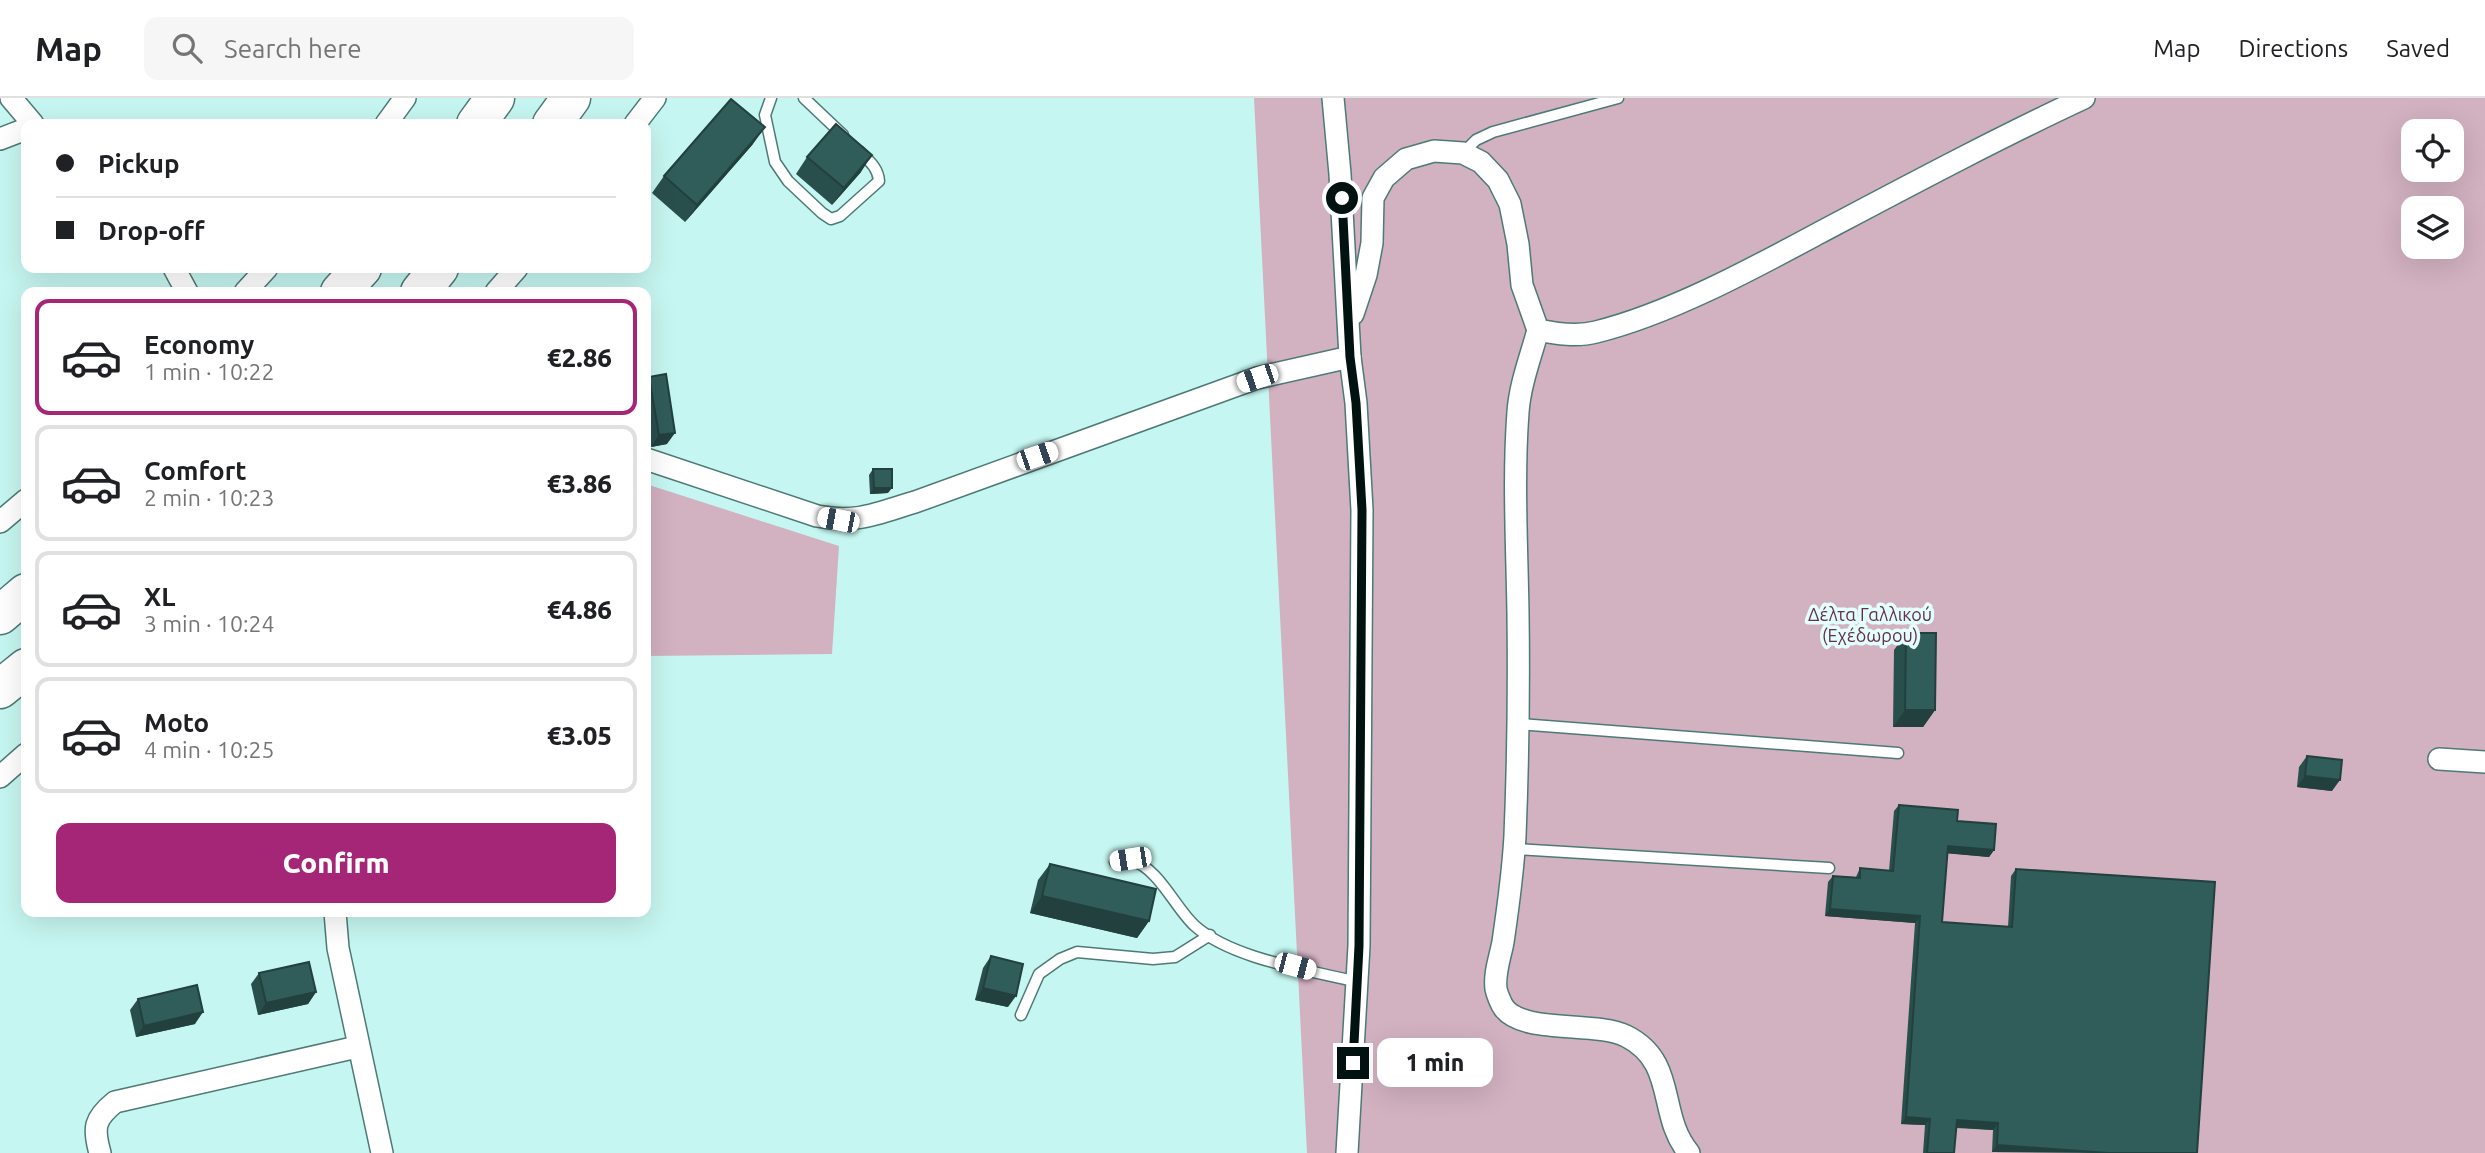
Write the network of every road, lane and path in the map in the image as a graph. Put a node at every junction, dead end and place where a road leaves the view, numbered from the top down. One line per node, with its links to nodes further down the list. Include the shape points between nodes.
1 (10, 98): 11 (street)
2 (405, 98): 12 (street)
3 (495, 98): 13 (highway)
4 (571, 98): 14 (highway)
5 (655, 98): 15 (street)
6 (771, 98): 7 (lane, via 765,115 775,162 788,181 831,219 874,187 878,173)
7 (804, 98)
8 (1333, 98): 27 (street)
9 (1618, 98): 18 (lane, via 1493,132)
10 (2084, 98): 28 (street, via 1753,268 1655,313 1594,333 1558,335)
11 (29, 119)
12 (390, 119)
13 (479, 119)
14 (556, 119)
15 (639, 119)
16 (21, 131): 17 (street)
17 (0, 139)
18 (1463, 153): 27 (street, via 1434,151 1406,159 1384,178 1373,198 1372,243); 28 (street, via 1498,180 1510,204 1522,285)
19 (262, 273): 23 (street)
20 (357, 273): 24 (highway)
21 (435, 273): 25 (highway)
22 (513, 273): 26 (street)
23 (250, 287)
24 (345, 287)
25 (423, 287)
26 (500, 287)
27 (1349, 327): 29 (street)
28 (1538, 330): 37 (street, via 1518,410)
29 (1350, 357): 30 (street, via 1257,378 858,520 817,516); 48 (street, via 1362,510)
30 (651, 461)
31 (21, 503): 32 (street)
32 (0, 522)
33 (21, 597): 34 (highway)
34 (0, 615)
35 (21, 672): 36 (highway)
36 (0, 689)
37 (1519, 724): 38 (lane); 43 (street)
38 (1898, 753)
39 (21, 758): 42 (street)
40 (2439, 759): 41 (street)
41 (2485, 762)
42 (0, 777)
43 (1514, 849): 45 (lane); 54 (street, via 1496,972 1496,991 1504,1009 1517,1019 1612,1031 1642,1045 1661,1072 1675,1128)
44 (1115, 862): 47 (lane, via 1130,859 1144,868 1195,926)
45 (1829, 868)
46 (335, 917): 50 (street)
47 (1210, 935): 48 (lane, via 1228,947); 49 (lane, via 1175,957 1077,952 1039,974)
48 (1357, 982): 53 (street)
49 (1021, 1015)
50 (358, 1047): 51 (street, via 115,1102 96,1126); 52 (street)
51 (100, 1153)
52 (382, 1153)
53 (1347, 1153)
54 (1689, 1153)

